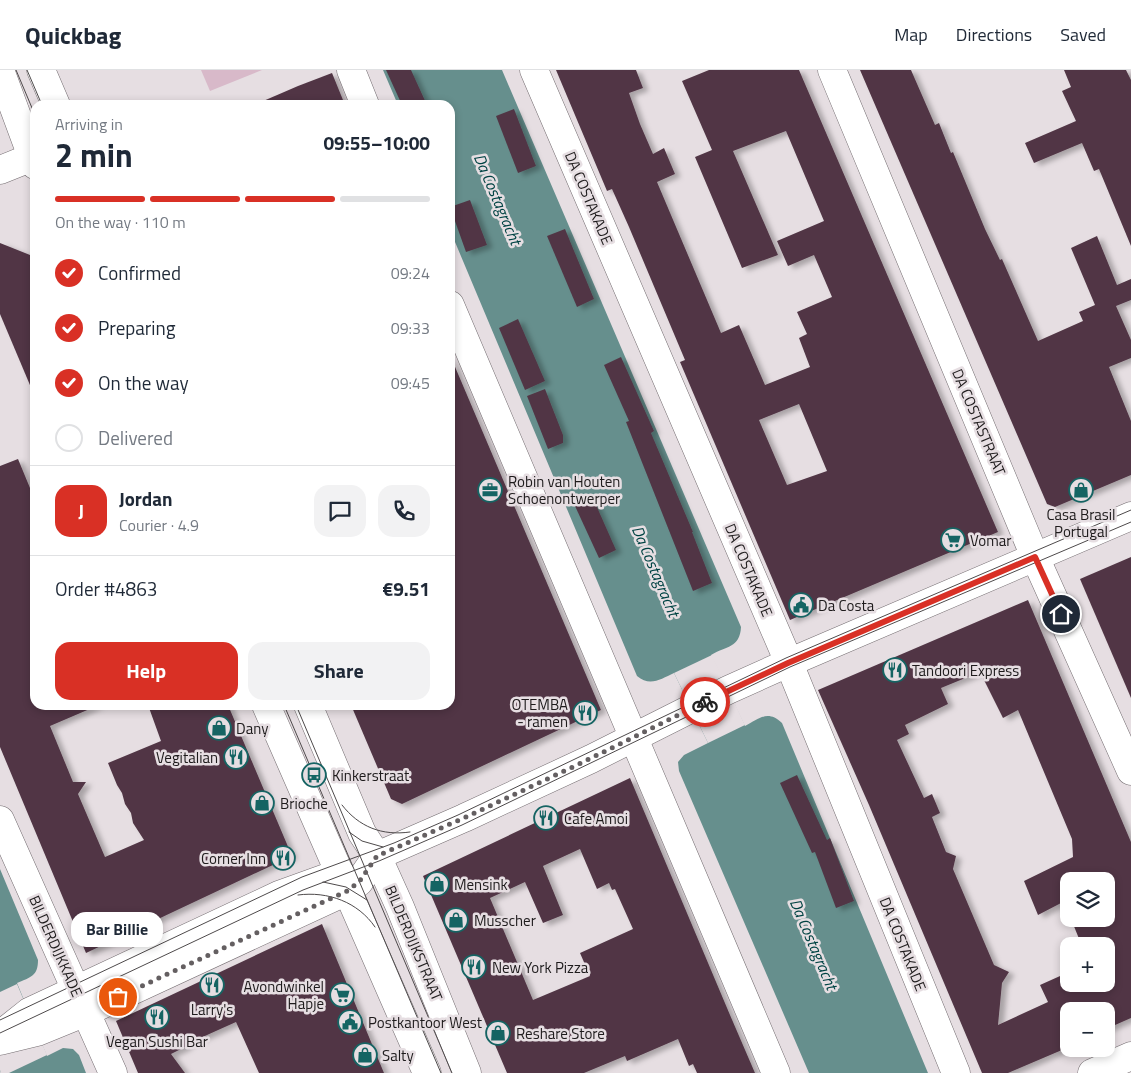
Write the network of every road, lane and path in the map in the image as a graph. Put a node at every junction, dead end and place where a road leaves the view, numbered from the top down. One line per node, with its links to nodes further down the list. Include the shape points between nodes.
1 (0, 70): 8 (street)
2 (42, 70): 6 (street)
3 (351, 70): 7 (street)
4 (534, 70): 14 (street, DA COSTAKADE)
5 (832, 70): 13 (street, DA COSTASTRAAT)
6 (54, 100)
7 (364, 100)
8 (30, 149)
9 (30, 160): 10 (street)
10 (0, 170)
11 (455, 317): 17 (street)
12 (1131, 516): 13 (street)
13 (1035, 557): 14 (street); 18 (street, DA COSTASTRAAT)
14 (788, 663): 17 (street); 31 (street, DA COSTAKADE)
15 (268, 710): 21 (street)
16 (310, 710): 20 (street, BILDERDIJKSTRAAT, via 362,833)
17 (633, 738): 20 (street); 30 (street)
18 (1131, 771)
19 (0, 820): 22 (street, BILDERDIJKKADE)
20 (377, 856): 21 (street, via 359,882); 29 (street, BILDERDIJKSTRAAT)
21 (344, 882): 22 (street); 28 (street)
22 (81, 1001): 23 (street); 27 (street, BILDERDIJKKADE)
23 (33, 1022): 24 (street); 25 (street)
24 (0, 1035)
25 (0, 1041)
26 (1131, 1056): 32 (street)
27 (113, 1073)
28 (427, 1073)
29 (468, 1073)
30 (776, 1073)
31 (956, 1073)
32 (1092, 1073)

